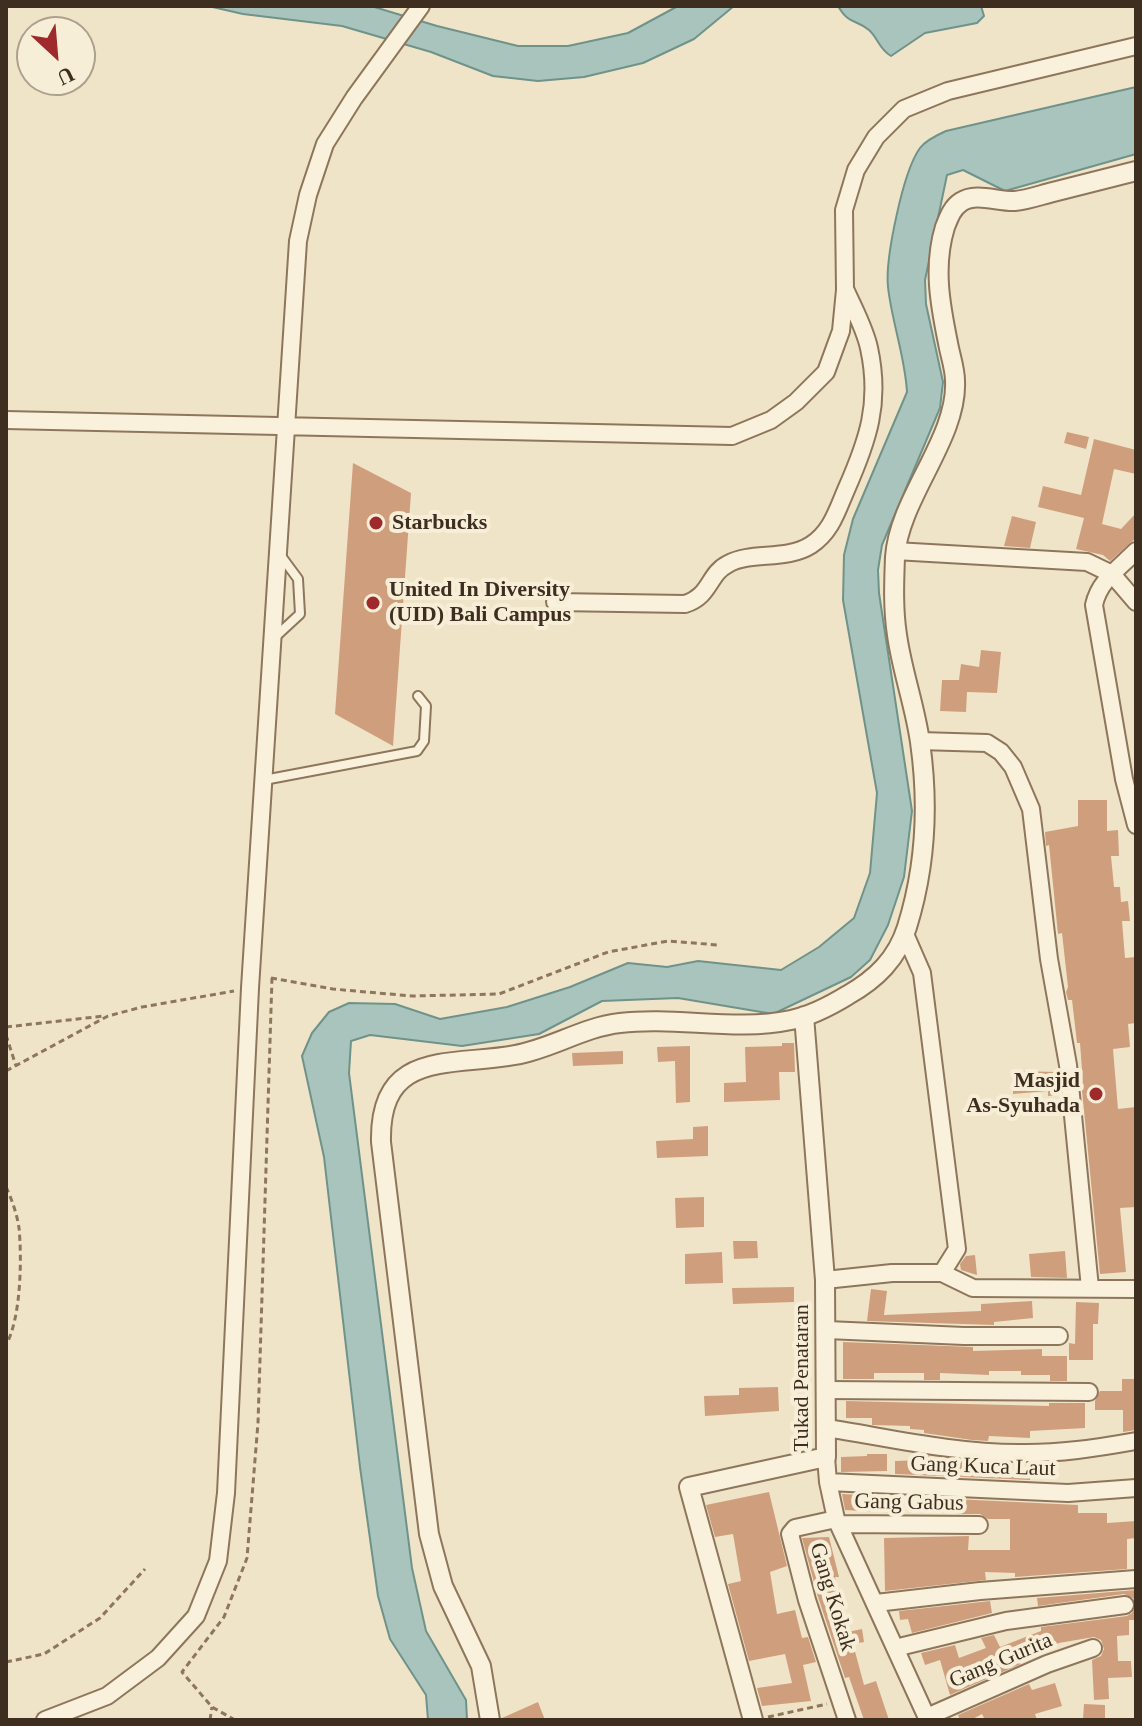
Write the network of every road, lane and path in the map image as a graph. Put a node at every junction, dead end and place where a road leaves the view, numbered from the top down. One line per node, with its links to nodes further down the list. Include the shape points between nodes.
1 (421, 6): 6 (street, via 325,144 308,195 298,241)
2 (1136, 46): 4 (street, via 948,91 904,109 876,137 856,170 844,210)
3 (1136, 171): 7 (street, via 1018,201 971,198 951,212 940,244 938,294 954,400)
4 (845, 290): 6 (street, via 841,331 826,372 771,420 732,436); 11 (street, via 869,345 875,397 863,452 829,530 809,547 724,565 698,600 685,604)
5 (6, 420): 6 (street)
6 (286, 424): 9 (street)
7 (895, 551): 10 (street, via 1087,562); 15 (street, via 897,636)
8 (1136, 551): 10 (street)
9 (278, 552): 13 (street); 13 (lane, via 298,579 300,614)
10 (1112, 574): 12 (street); 17 (street, via 1094,605)
11 (555, 602)
12 (1136, 602)
13 (272, 640): 16 (street)
14 (418, 696): 16 (lane, via 426,706 424,741 417,751)
15 (920, 741): 18 (street, via 924,846); 30 (street, via 987,743 1013,767 1031,809 1068,1065)
16 (263, 780): 20 (street)
17 (1136, 825)
18 (905, 934): 22 (street, via 894,958 868,983); 28 (street, via 922,973 957,1249)
19 (718, 945): 20 (path, via 668,941 608,952 499,994 412,996 272,978)
20 (250, 988): 21 (path); 55 (street, via 226,1493 218,1561 196,1616 158,1658 107,1696)
21 (108, 1016): 23 (path); 25 (path)
22 (804, 1016): 29 (street, Tukad Penataran); 57 (street, via 757,1024 651,1020 608,1025 518,1055 433,1064 403,1078 386,1099 381,1142 429,1534 443,1586 481,1666)
23 (6, 1027)
24 (6, 1035): 25 (path)
25 (16, 1066): 26 (path)
26 (6, 1071)
27 (6, 1187): 34 (path, via 19,1227 19,1281)
28 (942, 1273): 29 (street); 30 (street, via 973,1288)
29 (825, 1280): 32 (street, Tukad Penataran)
30 (1090, 1288): 31 (street)
31 (1136, 1289)
32 (827, 1330): 33 (street); 35 (street, Tukad Penataran)
33 (1059, 1336)
34 (6, 1345)
35 (827, 1390): 36 (street); 37 (street, Tukad Penataran)
36 (1089, 1392)
37 (827, 1428): 38 (street, via 1018,1453 1069,1452); 39 (street, Tukad Penataran)
38 (1136, 1441)
39 (826, 1457): 40 (street, Tukad Penataran); 54 (street, via 689,1487)
40 (828, 1482): 41 (street, Gang Kuca Laut, via 1068,1493); 42 (street, Tukad Penataran)
41 (1136, 1488)
42 (837, 1522): 43 (street, Gang Gabus); 46 (street, Tukad Penataran); 51 (street, Gang Kokak, via 795,1528 790,1534)
43 (979, 1525)
44 (145, 1569): 50 (path, via 100,1618 44,1654)
45 (1136, 1579): 46 (street)
46 (876, 1603): 48 (street, Tukad Penataran)
47 (1125, 1605): 48 (street, via 1006,1621)
48 (895, 1648): 53 (street, Tukad Penataran)
49 (1093, 1648): 53 (street, Gang Gurita)
50 (6, 1662)
51 (842, 1700): 54 (path); 58 (street, Gang Kokak)
52 (212, 1707): 56 (path)
53 (928, 1718)
54 (759, 1719)
55 (45, 1720)
56 (210, 1720)
57 (490, 1720)
58 (847, 1720)

